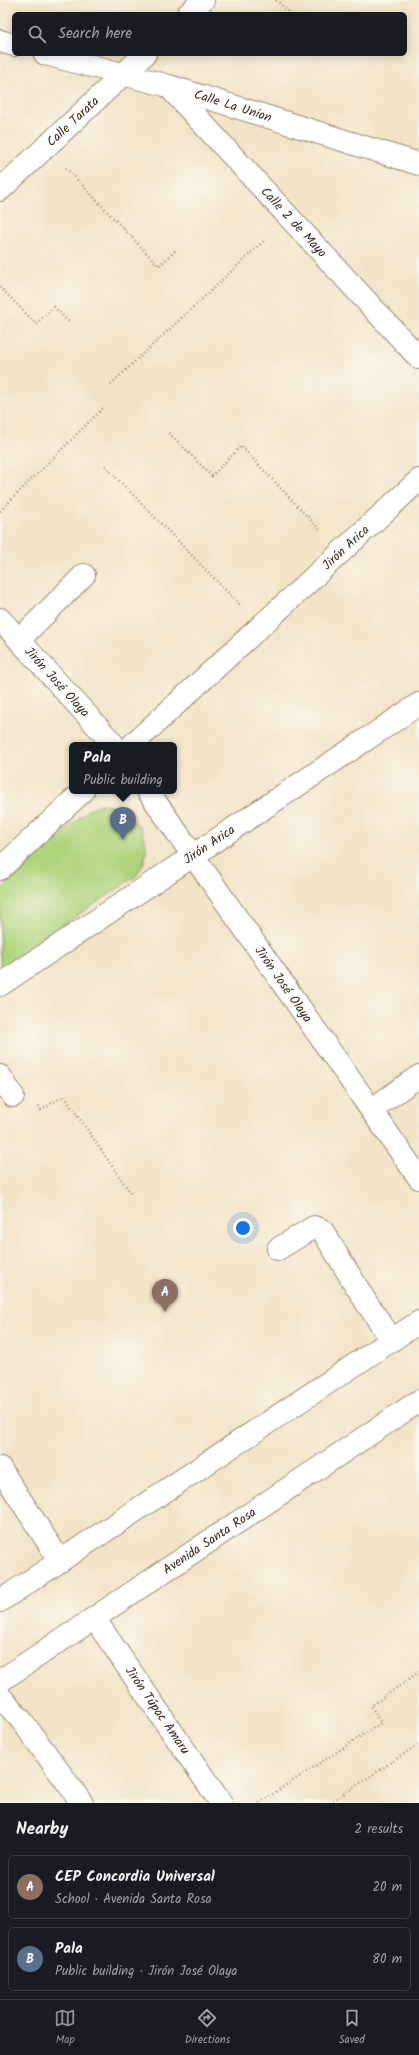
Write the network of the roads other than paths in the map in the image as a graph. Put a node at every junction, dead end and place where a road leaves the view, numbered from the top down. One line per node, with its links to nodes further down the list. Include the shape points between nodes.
1 (203, 0): 2 (street)
2 (190, 12)
3 (0, 41): 4 (street)
4 (12, 44)
5 (53, 56): 7 (street, Calle La Union)
6 (143, 56): 7 (street, Calle Tarata)
7 (124, 74): 8 (street, Calle La Union); 10 (street, Calle Tarata)
8 (168, 86): 9 (street, Calle La Union); 11 (street, Calle 2 de Mayo)
9 (419, 164)
10 (0, 190)
11 (419, 358)
12 (419, 480): 18 (street, Jirón Arica)
13 (84, 575): 15 (street)
14 (0, 619): 15 (street, Jirón José Olaya)
15 (19, 640): 17 (street, Jirón José Olaya)
16 (419, 704): 21 (street, Jirón Arica)
17 (111, 742)
18 (135, 742)
19 (80, 794): 22 (street)
20 (150, 794): 21 (street, Jirón José Olaya)
21 (192, 855): 23 (street, Jirón Arica); 27 (street, Jirón José Olaya)
22 (0, 869)
23 (0, 984)
24 (0, 1076): 26 (street)
25 (419, 1076): 27 (street)
26 (13, 1096)
27 (371, 1110): 28 (street, Jirón José Olaya)
28 (419, 1178)
29 (278, 1249): 31 (street, via 314,1227 322,1230)
30 (419, 1322): 31 (street)
31 (392, 1340): 34 (street)
32 (419, 1401): 36 (street, Avenida Santa Rosa)
33 (0, 1468): 34 (street)
34 (60, 1561): 35 (street)
35 (0, 1601)
36 (94, 1618): 37 (street, Avenida Santa Rosa); 40 (street, Jirón Túpac Amaru)
37 (0, 1681)
38 (0, 1696): 39 (street, via 22,1721)
39 (82, 1803)
40 (221, 1803)

